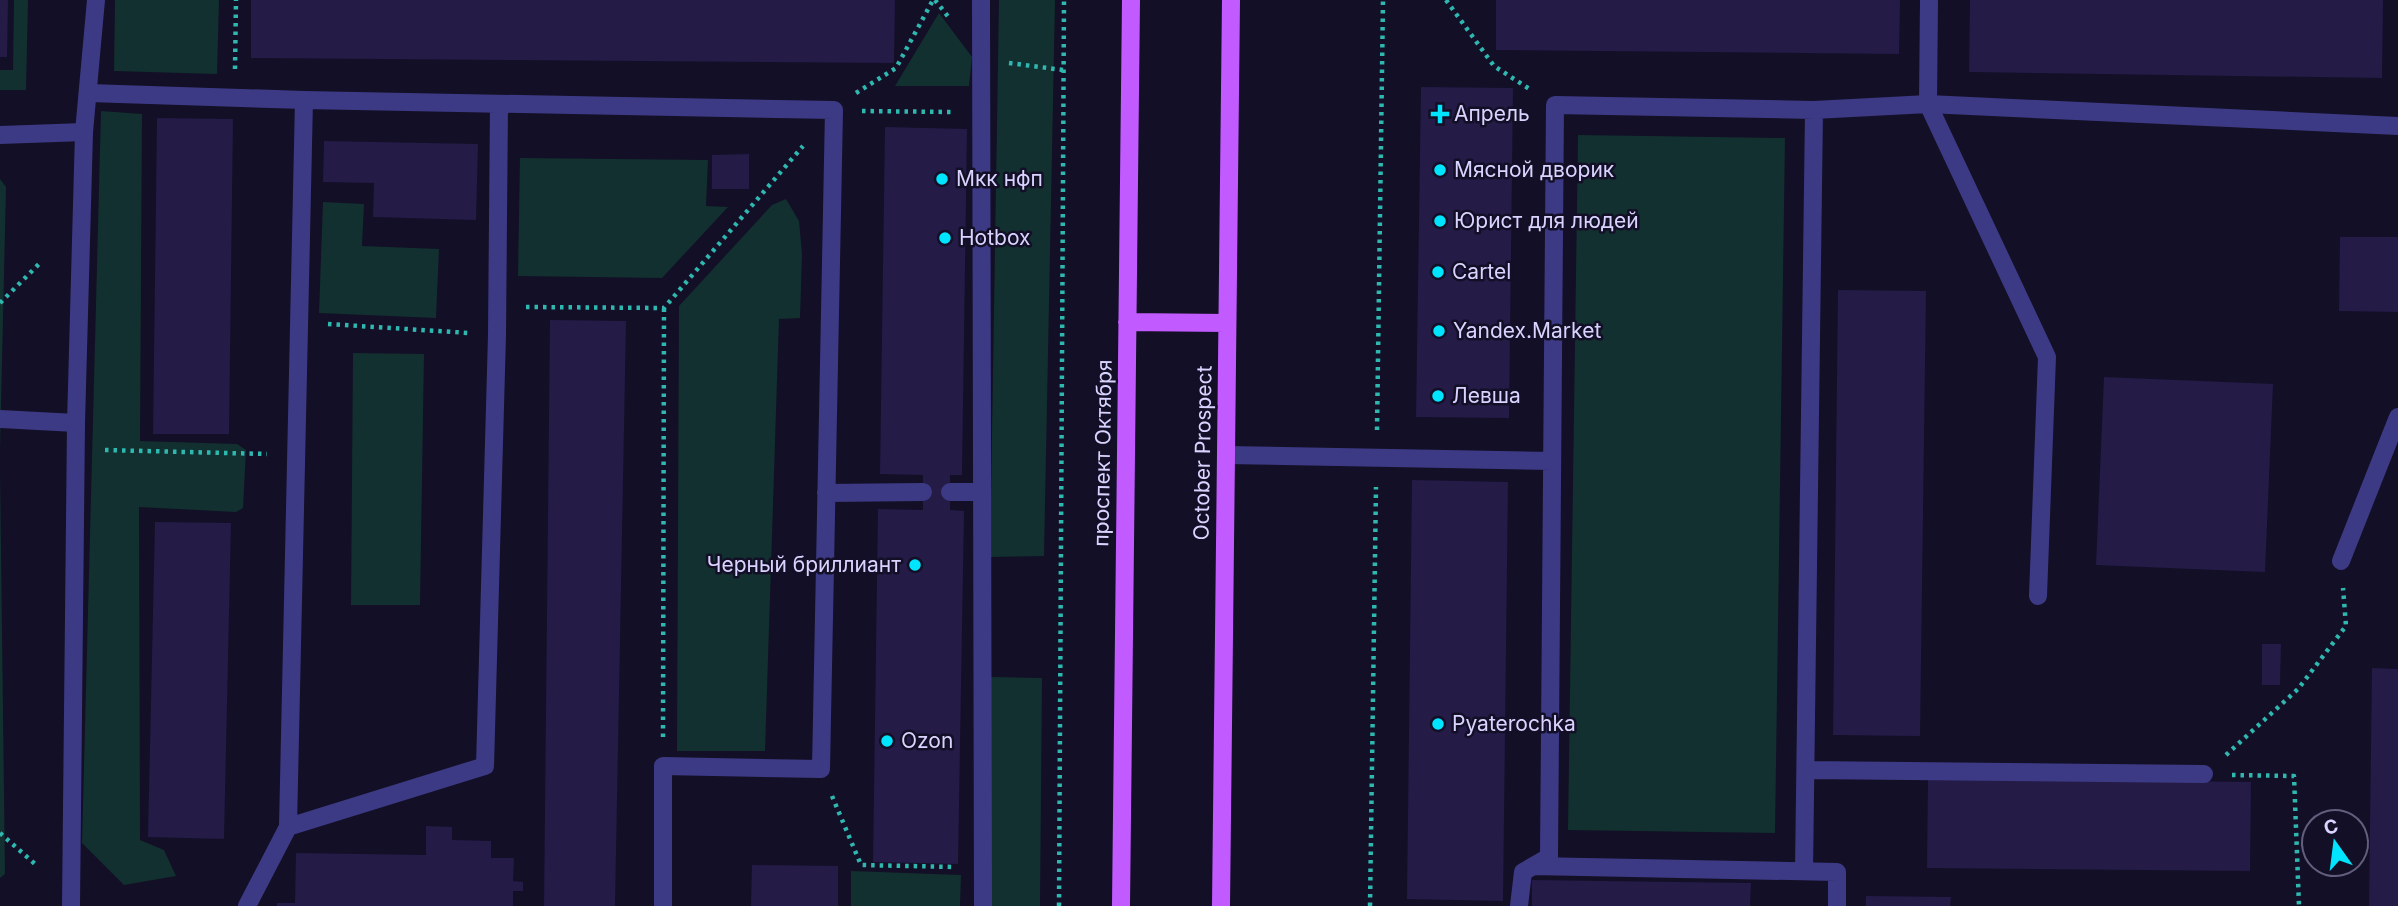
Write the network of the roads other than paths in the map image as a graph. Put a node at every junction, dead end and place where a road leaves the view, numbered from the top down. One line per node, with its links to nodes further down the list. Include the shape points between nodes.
1 (96, 0): 6 (street)
2 (981, 0): 23 (street)
3 (1131, 0): 14 (main road, проспект Октября)
4 (1231, 0): 15 (main road, October Prospect)
5 (1929, 0): 9 (street)
6 (89, 93): 7 (street); 12 (street)
7 (304, 100): 8 (street); 29 (street)
8 (499, 104): 24 (street, via 834,110); 29 (street, via 485,766)
9 (1928, 104): 10 (street); 11 (street); 26 (street, via 2046,356)
10 (1814, 110): 20 (street, via 1555,105); 27 (street)
11 (2398, 126)
12 (84, 132): 13 (street); 18 (street)
13 (0, 135)
14 (1127, 322): 15 (main road); 36 (main road, проспект Октября)
15 (1227, 323): 19 (main road, October Prospect)
16 (2398, 417): 25 (street)
17 (0, 419): 18 (street)
18 (76, 423): 32 (street)
19 (1226, 455): 20 (street); 37 (main road, October Prospect)
20 (1552, 461): 30 (street, via 1549,857)
21 (923, 492): 24 (street)
22 (950, 492): 23 (street)
23 (982, 492): 35 (street)
24 (827, 494): 34 (street, via 821,769 663,766)
25 (2341, 561)
26 (2038, 597)
27 (1806, 770): 28 (street); 31 (street)
28 (2204, 775)
29 (288, 827): 33 (street)
30 (1533, 866): 31 (street); 38 (street, via 1523,872)
31 (1804, 872): 39 (street, via 1838,872)
32 (71, 906)
33 (247, 906)
34 (663, 906)
35 (983, 906)
36 (1121, 906)
37 (1221, 906)
38 (1519, 906)
39 (1837, 906)

